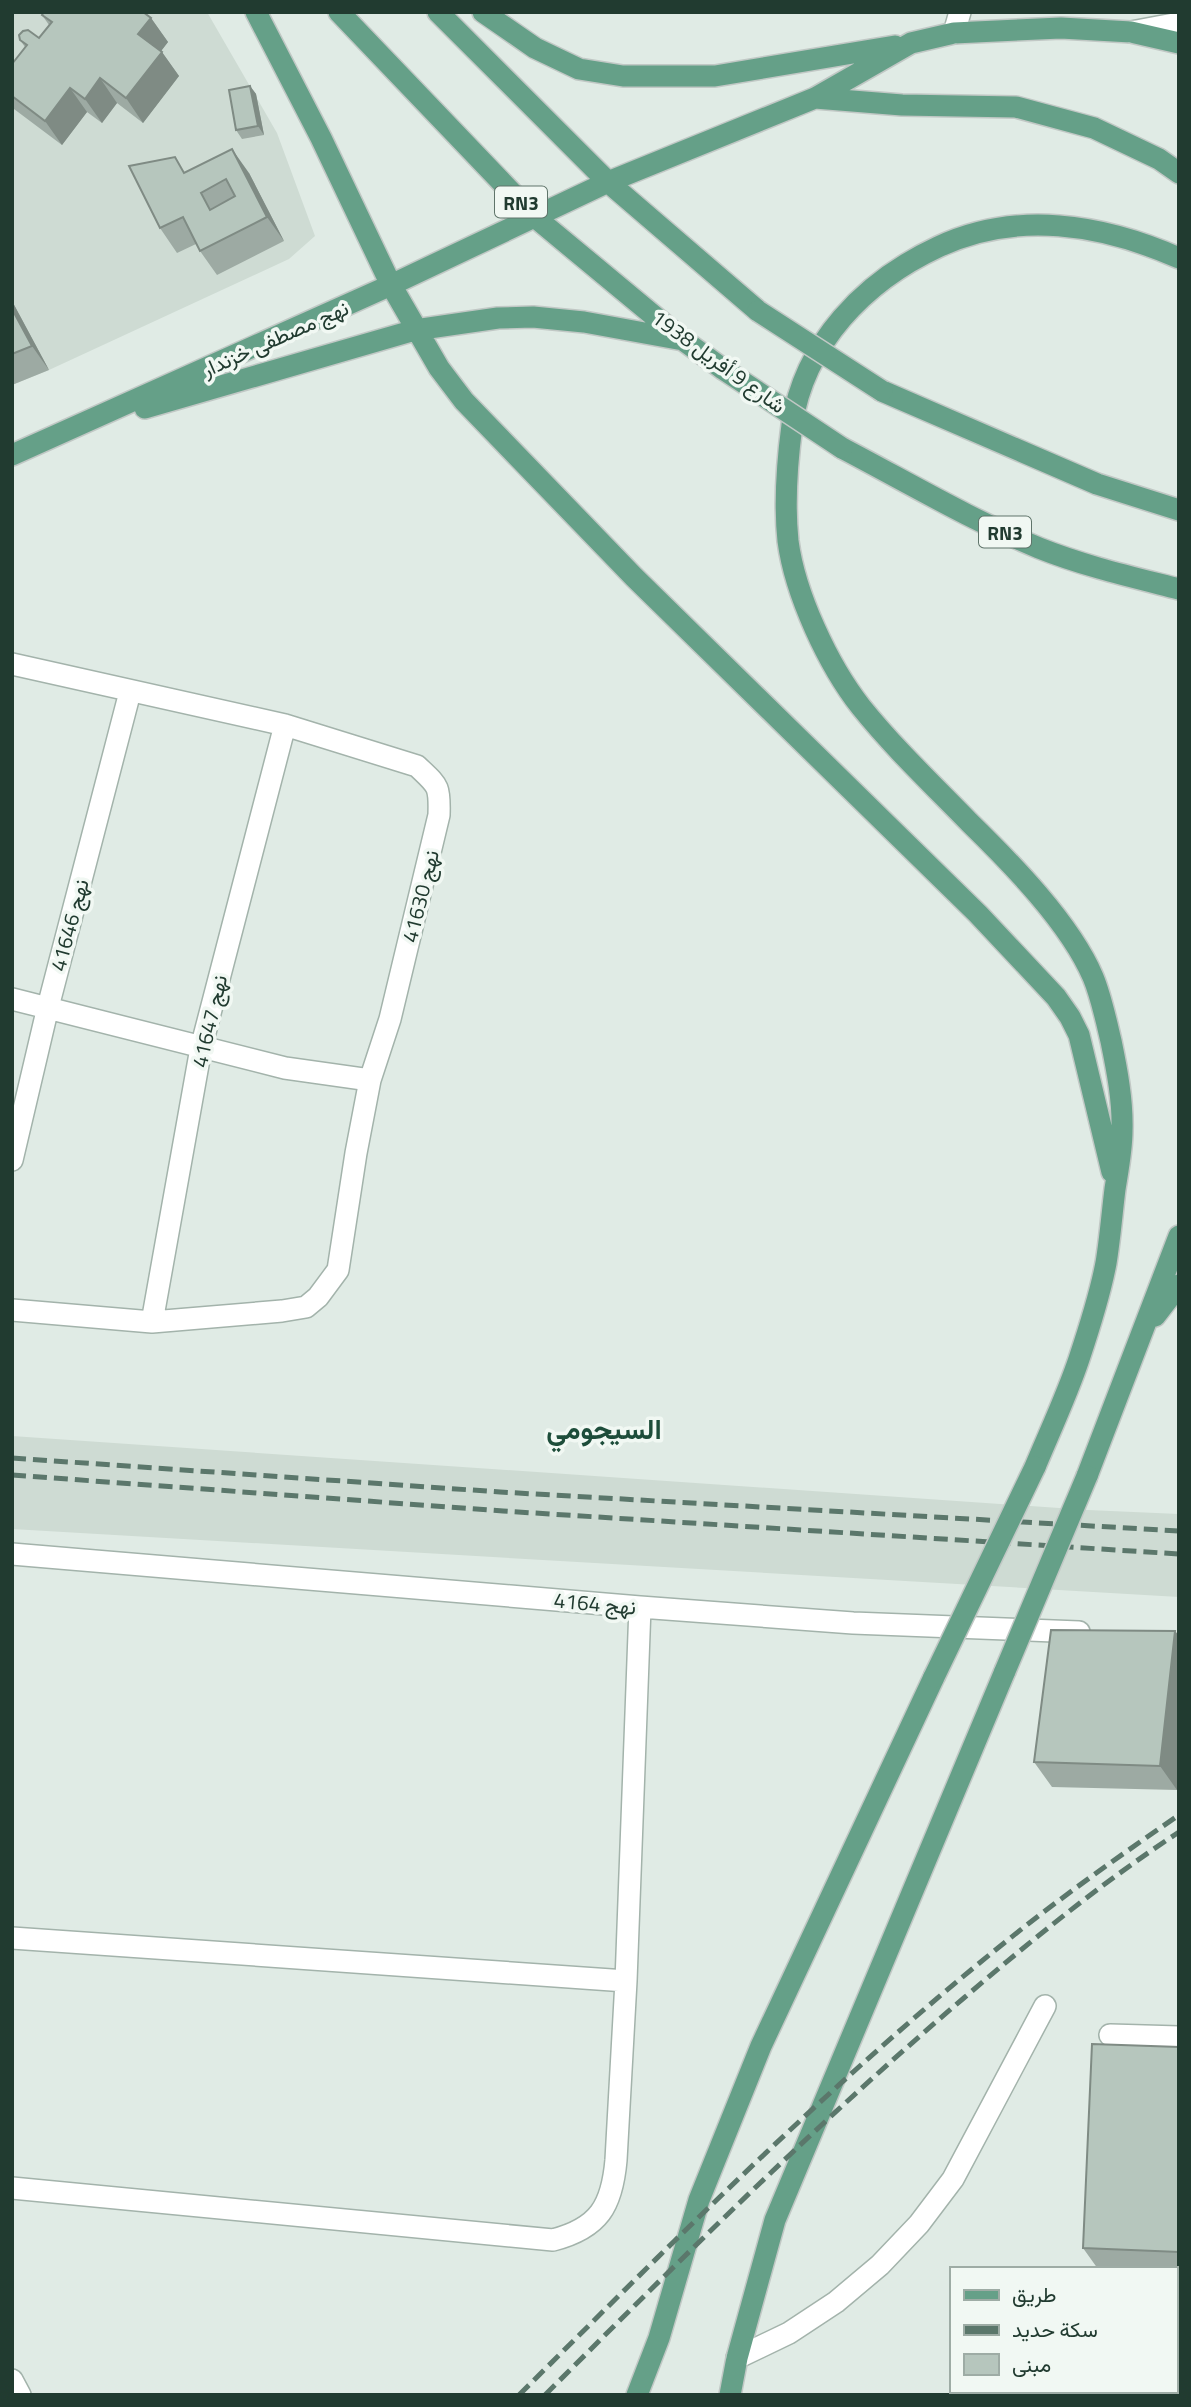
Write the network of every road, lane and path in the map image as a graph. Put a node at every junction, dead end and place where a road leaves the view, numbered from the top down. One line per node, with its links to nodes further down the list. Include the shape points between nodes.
1 (256, 12): 15 (main road)
2 (339, 12): 13 (main road, شارع 9 أفريل 1938 / RN3)
3 (438, 12): 12 (main road)
4 (483, 12): 8 (main road, via 535,48 579,69 623,76 715,76)
5 (957, 22): 7 (main road); 8 (main road)
6 (1179, 23): 7 (street)
7 (1131, 32): 9 (main road)
8 (911, 43): 10 (main road, نهج مصطفى خزندار)
9 (1179, 43)
10 (815, 98): 11 (main road, via 1016,107 1094,128); 12 (main road, نهج مصطفى خزندار)
11 (1179, 173)
12 (608, 182): 13 (main road, نهج مصطفى خزندار); 20 (main road, bridge, via 758,311 882,391 1097,484)
13 (536, 218): 15 (main road, نهج مصطفى خزندار); 17 (main road, شارع 9 أفريل 1938 / RN3)
14 (1179, 258): 30 (main road, via 1126,237 1078,227 1016,225 942,245 901,266 870,288 814,355 795,407 787,464 788,542 803,597 828,655 859,705 898,750 1032,887 1094,978 1119,1086 1122,1131)
15 (391, 285): 16 (main road); 18 (main road, نهج مصطفى خزندار)
16 (415, 330): 17 (main road, via 533,317); 18 (main road); 30 (main road, via 464,401 1056,997 1079,1035)
17 (683, 340): 21 (main road, شارع 9 أفريل 1938 / RN3, bridge, via 842,448 964,512 1086,565)
18 (72, 429): 19 (main road, نهج مصطفى خزندار)
19 (12, 455)
20 (1179, 510)
21 (1179, 589)
22 (12, 664): 23 (street, نهج 41630)
23 (130, 692): 24 (street, نهج 41630); 26 (street, نهج 41646)
24 (285, 725): 27 (street, نهج 41647); 28 (street, نهج 41630, via 417,766 440,792 420,897)
25 (12, 999): 26 (street)
26 (48, 1007): 27 (street); 29 (street, نهج 41646)
27 (201, 1048): 28 (street, via 285,1068); 34 (street, نهج 41647)
28 (370, 1080): 34 (street, via 338,1270 318,1297 306,1307 282,1311)
29 (12, 1160)
30 (1115, 1188): 48 (main road, bridge, via 1105,1267 1079,1360 1035,1466 761,2046 699,2200 659,2338)
31 (1179, 1236): 35 (main road)
32 (1179, 1285): 35 (main road)
33 (12, 1310): 34 (street)
34 (152, 1322)
35 (1141, 1334): 45 (main road, bridge, via 1087,1476 775,2220)
36 (12, 1554): 37 (street, نهج 4164)
37 (640, 1607): 38 (street, نهج 4164, via 853,1623); 40 (street)
38 (1097, 1633)
39 (12, 1938): 40 (street)
40 (626, 1981): 44 (street, via 613,2187 593,2221 569,2236 553,2240)
41 (1045, 2006): 45 (street, via 953,2179 919,2224 836,2302 789,2333)
42 (1110, 2035): 43 (street)
43 (1179, 2037)
44 (12, 2188)
45 (737, 2358): 49 (main road)
46 (12, 2380): 47 (street)
47 (20, 2395)
48 (637, 2395)
49 (730, 2395)

